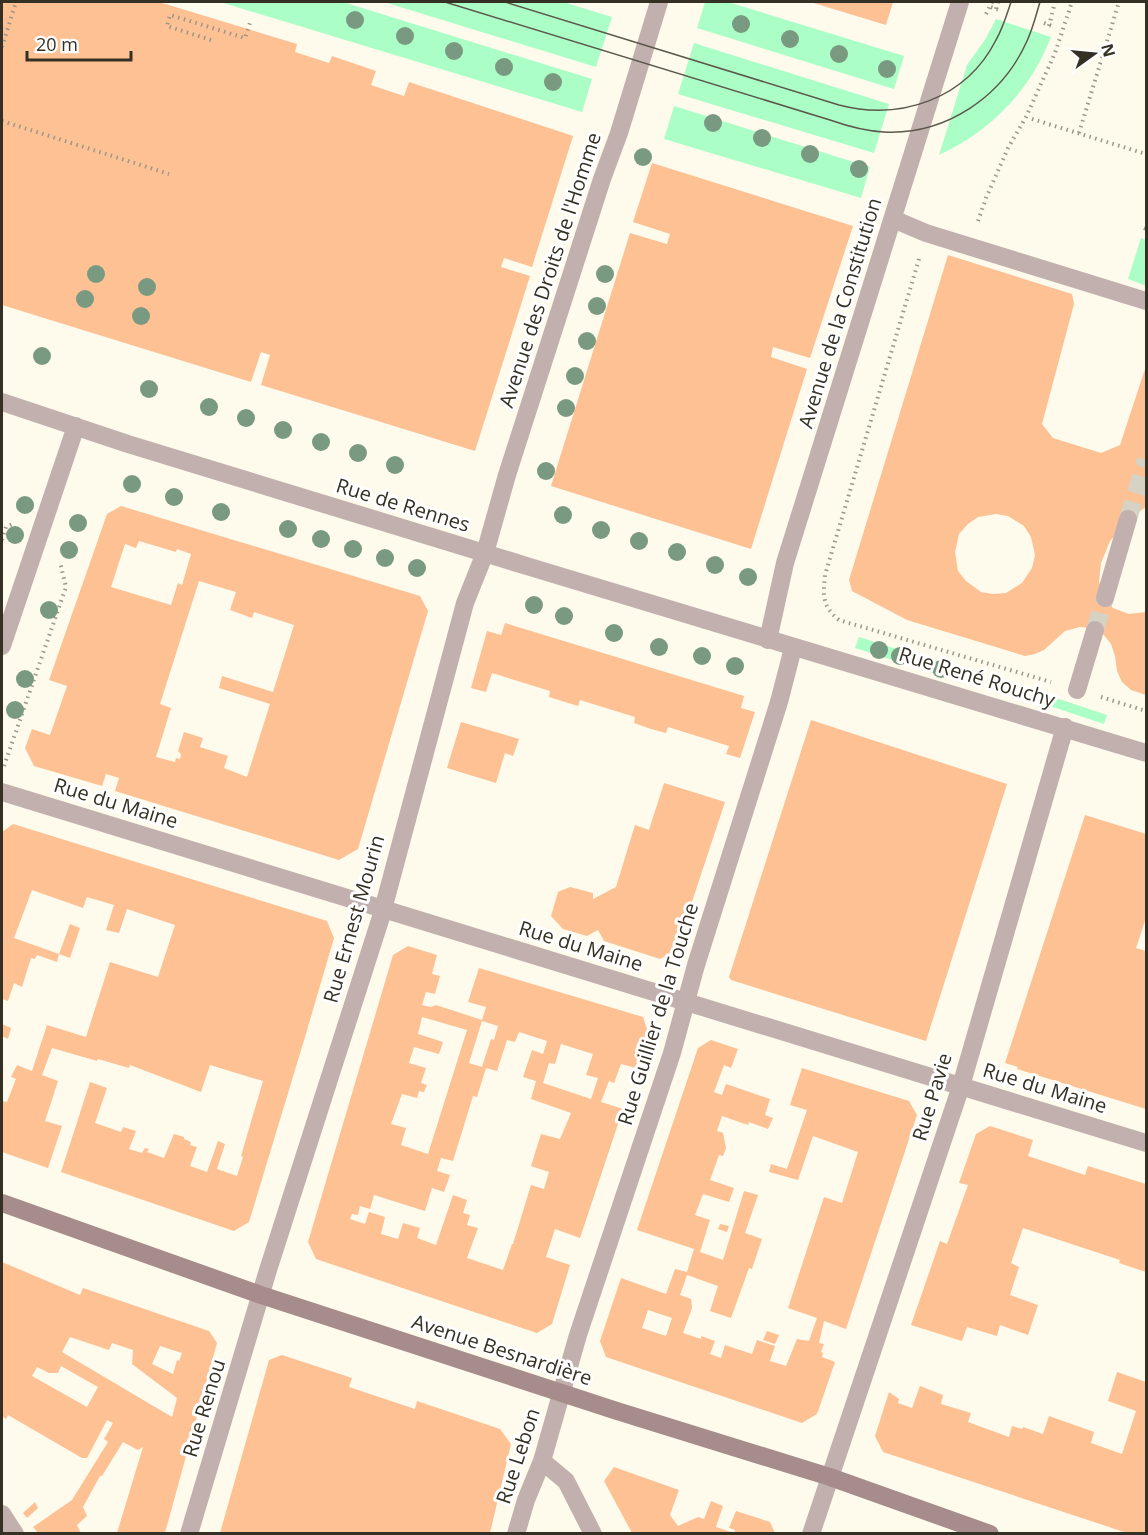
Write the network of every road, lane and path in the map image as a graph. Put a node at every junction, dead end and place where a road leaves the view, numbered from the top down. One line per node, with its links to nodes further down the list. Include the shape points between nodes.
1 (16, 2): 14 (path)
2 (659, 2): 27 (street, Avenue des Droits de l'Homme)
3 (960, 2): 20 (street, Avenue de la Constitution)
4 (998, 2): 8 (path)
5 (1055, 2): 11 (path)
6 (1072, 2): 21 (path, via 1055,53)
7 (1119, 2): 17 (path)
8 (995, 9)
9 (250, 20): 13 (path, via 245,38 170,15 167,26)
10 (1044, 23): 11 (path)
11 (1049, 26): 12 (path)
12 (1055, 27)
13 (211, 40)
14 (2, 47)
15 (1032, 119): 17 (path)
16 (2, 121): 19 (path)
17 (1078, 133): 18 (path)
18 (1146, 154)
19 (169, 174)
20 (893, 219): 22 (street); 31 (street, Avenue de la Constitution, via 785,563)
21 (975, 229)
22 (926, 233): 23 (street); 34 (path, via 825,575 825,603 839,620)
23 (1146, 301)
24 (2, 402): 25 (street, Rue de Rennes)
25 (76, 426): 27 (street, Rue de Rennes); 32 (street)
26 (1128, 519): 29 (street)
27 (485, 553): 31 (street, Rue de Rennes); 40 (street, Rue Ernest Mourin, via 465,603)
28 (58, 554): 38 (path, via 66,587)
29 (1105, 598)
30 (1095, 630): 34 (street)
31 (768, 640): 33 (street, Rue de Rennes)
32 (2, 646)
33 (793, 648): 36 (street, Rue René Rouchy); 41 (street, Rue Guillier de la Touche)
34 (1077, 690): 35 (path)
35 (1146, 711)
36 (1065, 727): 37 (street, Rue René Rouchy); 42 (street, Rue Pavie)
37 (1146, 753)
38 (2, 775)
39 (2, 792): 40 (street, Rue du Maine)
40 (382, 908): 41 (street, Rue du Maine); 45 (street, Rue Ernest Mourin)
41 (687, 1003): 42 (street, Rue du Maine); 46 (street, Rue Guillier de la Touche)
42 (961, 1086): 43 (street, Rue du Maine); 48 (street, Rue Pavie)
43 (1146, 1143)
44 (2, 1203): 45 (main road, Avenue Besnardière)
45 (261, 1295): 46 (main road, Avenue Besnardière); 51 (street, Rue Renou)
46 (562, 1393): 47 (street, Rue Lebon); 48 (main road, Avenue Besnardière)
47 (542, 1461): 52 (street, Rue Lebon); 53 (street, via 566,1481)
48 (830, 1477): 54 (street, Rue Pavie); 55 (main road, Avenue Besnardière)
49 (2, 1514): 50 (street)
50 (15, 1533)
51 (189, 1533)
52 (516, 1533)
53 (593, 1533)
54 (811, 1533)
55 (990, 1533)

